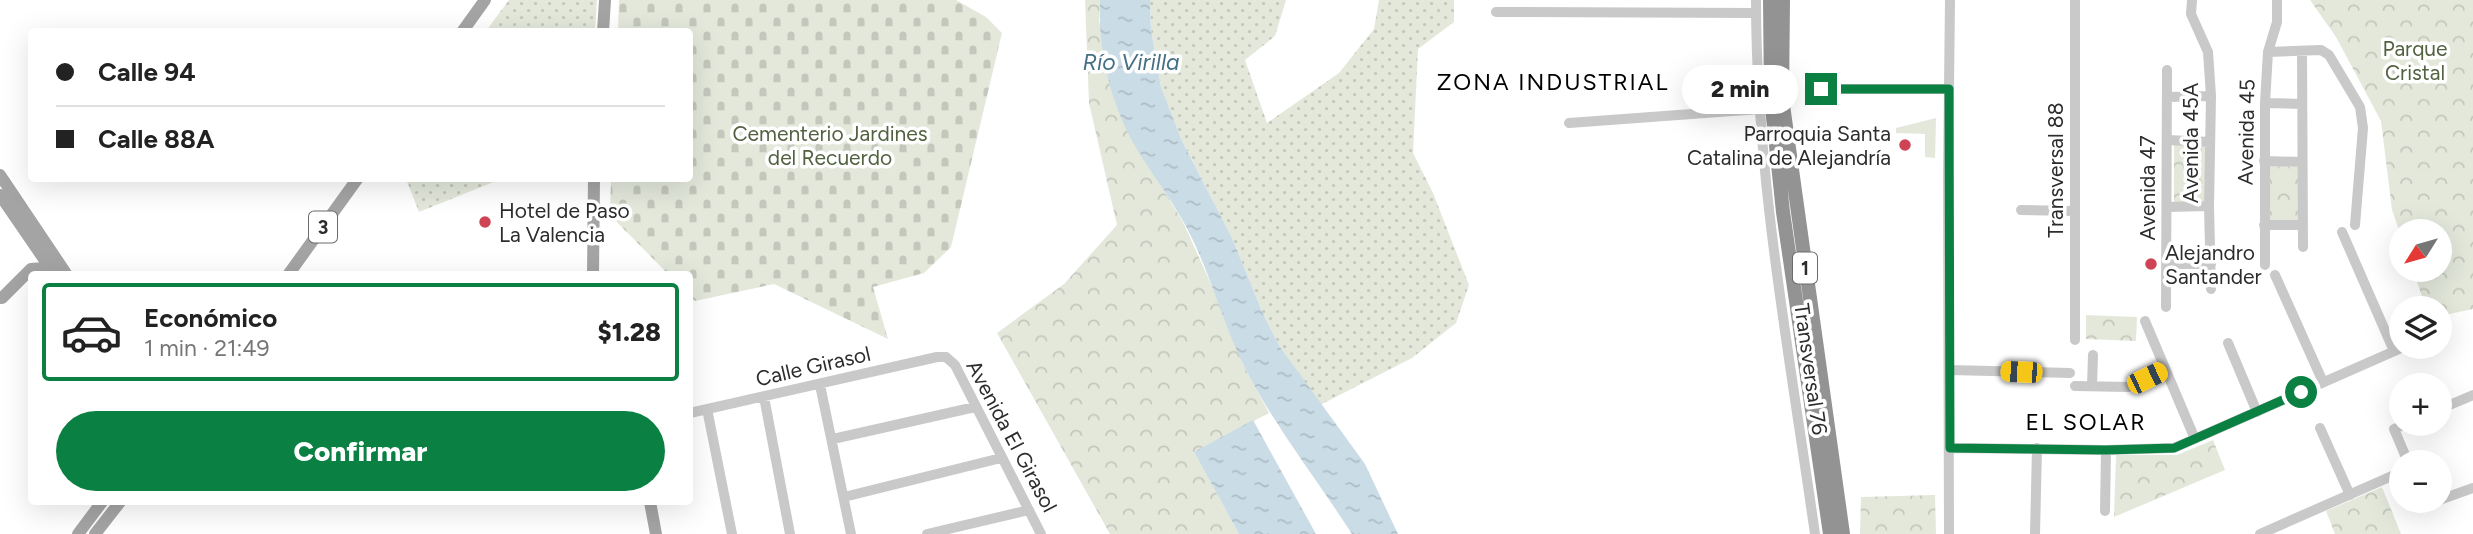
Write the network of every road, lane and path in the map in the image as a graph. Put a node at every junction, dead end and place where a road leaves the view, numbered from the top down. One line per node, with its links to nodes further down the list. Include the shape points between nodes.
1 (485, 0): 13 (main road)
2 (600, 0): 14 (main road)
3 (605, 0): 15 (main road)
4 (1756, 0): 12 (street, Transversal 76)
5 (1770, 0): 110 (highway, 1, via 1771,98 1783,212)
6 (1783, 0): 111 (highway, 1, via 1782,99)
7 (1950, 0): 20 (street)
8 (2075, 0): 39 (street, Transversal 88)
9 (2192, 0): 21 (street, Avenida 45A, via 2191,14 2207,52)
10 (2277, 0): 17 (street, Avenida 45, via 2277,22)
11 (1496, 12): 12 (street)
12 (1756, 13): 25 (street, Transversal 76)
13 (465, 28)
14 (598, 28)
15 (603, 28)
16 (2302, 51): 17 (street); 24 (street); 43 (street, via 2320,50 2329,55 2360,107 2363,128)
17 (2268, 52): 23 (street, Avenida 45)
18 (2167, 71): 22 (street, Avenida 47)
19 (1821, 89): 20 (street)
20 (1949, 89): 70 (street)
21 (2211, 96): 22 (street); 28 (street, Avenida 45A)
22 (2167, 97): 27 (street, Avenida 47)
23 (2265, 103): 24 (street); 29 (street, Avenida 45)
24 (2302, 104): 30 (street)
25 (1760, 109): 26 (street); 109 (street, Transversal 76)
26 (1569, 123)
27 (2167, 140): 28 (street); 37 (street, Avenida 47)
28 (2210, 142): 36 (street, Avenida 45A)
29 (2264, 161): 30 (street); 41 (street, Avenida 45)
30 (2302, 162): 42 (street)
31 (0, 175): 40 (main road)
32 (355, 182): 56 (main road, 3)
33 (594, 182): 57 (main road)
34 (0, 184): 40 (main road)
35 (0, 195): 45 (main road)
36 (2209, 206): 37 (street); 49 (street, Avenida 45A)
37 (2166, 207): 48 (street, Avenida 47)
38 (2021, 210): 39 (street)
39 (2075, 211): 63 (street, Transversal 88)
40 (31, 223): 45 (main road); 47 (main road)
41 (2264, 225): 42 (street); 50 (street, Avenida 45)
42 (2301, 225): 46 (street)
43 (2355, 225)
44 (2342, 232): 64 (street)
45 (35, 244): 47 (main road); 54 (main road)
46 (2303, 247)
47 (56, 258): 55 (main road)
48 (2166, 264): 49 (street); 61 (street, Avenida 47)
49 (2211, 264): 59 (street, Avenida 45A)
50 (2265, 265)
51 (28, 271): 60 (main road)
52 (28, 271): 53 (main road)
53 (47, 271)
54 (50, 271)
55 (64, 271)
56 (291, 271)
57 (593, 271)
58 (2275, 275): 72 (street)
59 (2211, 289)
60 (2, 298)
61 (2166, 306)
62 (2145, 321): 69 (street)
63 (2075, 340)
64 (2389, 340)
65 (2228, 343): 81 (street)
66 (2389, 353): 72 (street)
67 (2093, 355): 75 (street)
68 (946, 357): 73 (street, Calle Girasol); 79 (street, Avenida El Girasol, via 955,365)
69 (2165, 369): 75 (street, via 2128,387); 85 (street)
70 (1949, 370): 71 (street); 87 (street)
71 (2070, 373)
72 (2323, 382): 81 (street)
73 (820, 384): 77 (street, Calle Girasol); 84 (street)
74 (2075, 386): 75 (street)
75 (2092, 386)
76 (2473, 395): 78 (street)
77 (764, 397): 80 (street, Calle Girasol); 105 (street)
78 (2452, 404)
79 (975, 407): 84 (street); 89 (street, Avenida El Girasol)
80 (707, 409): 82 (street, Calle Girasol); 104 (street)
81 (2257, 412): 85 (street)
82 (693, 413)
83 (2320, 428): 92 (street)
84 (833, 439): 93 (street)
85 (2195, 439): 88 (street, via 2174,448)
86 (2038, 447): 87 (street); 88 (street); 113 (street)
87 (1950, 448): 112 (street)
88 (2106, 450): 100 (street)
89 (1001, 458): 93 (street); 99 (street, Avenida El Girasol)
90 (2389, 477): 92 (street)
91 (2473, 488): 94 (street)
92 (2350, 495): 114 (street)
93 (844, 496): 106 (street)
94 (2452, 497)
95 (86, 505): 101 (main road)
96 (102, 505): 101 (main road)
97 (118, 505): 102 (main road)
98 (651, 505): 103 (main road)
99 (1029, 510): 107 (street); 108 (street, Avenida El Girasol)
100 (2105, 512)
101 (82, 533)
102 (94, 534)
103 (656, 534)
104 (732, 534)
105 (790, 534)
106 (851, 534)
107 (927, 534)
108 (1041, 534)
109 (1815, 534)
110 (1830, 534)
111 (1843, 534)
112 (1949, 534)
113 (2035, 534)
114 (2260, 534)

